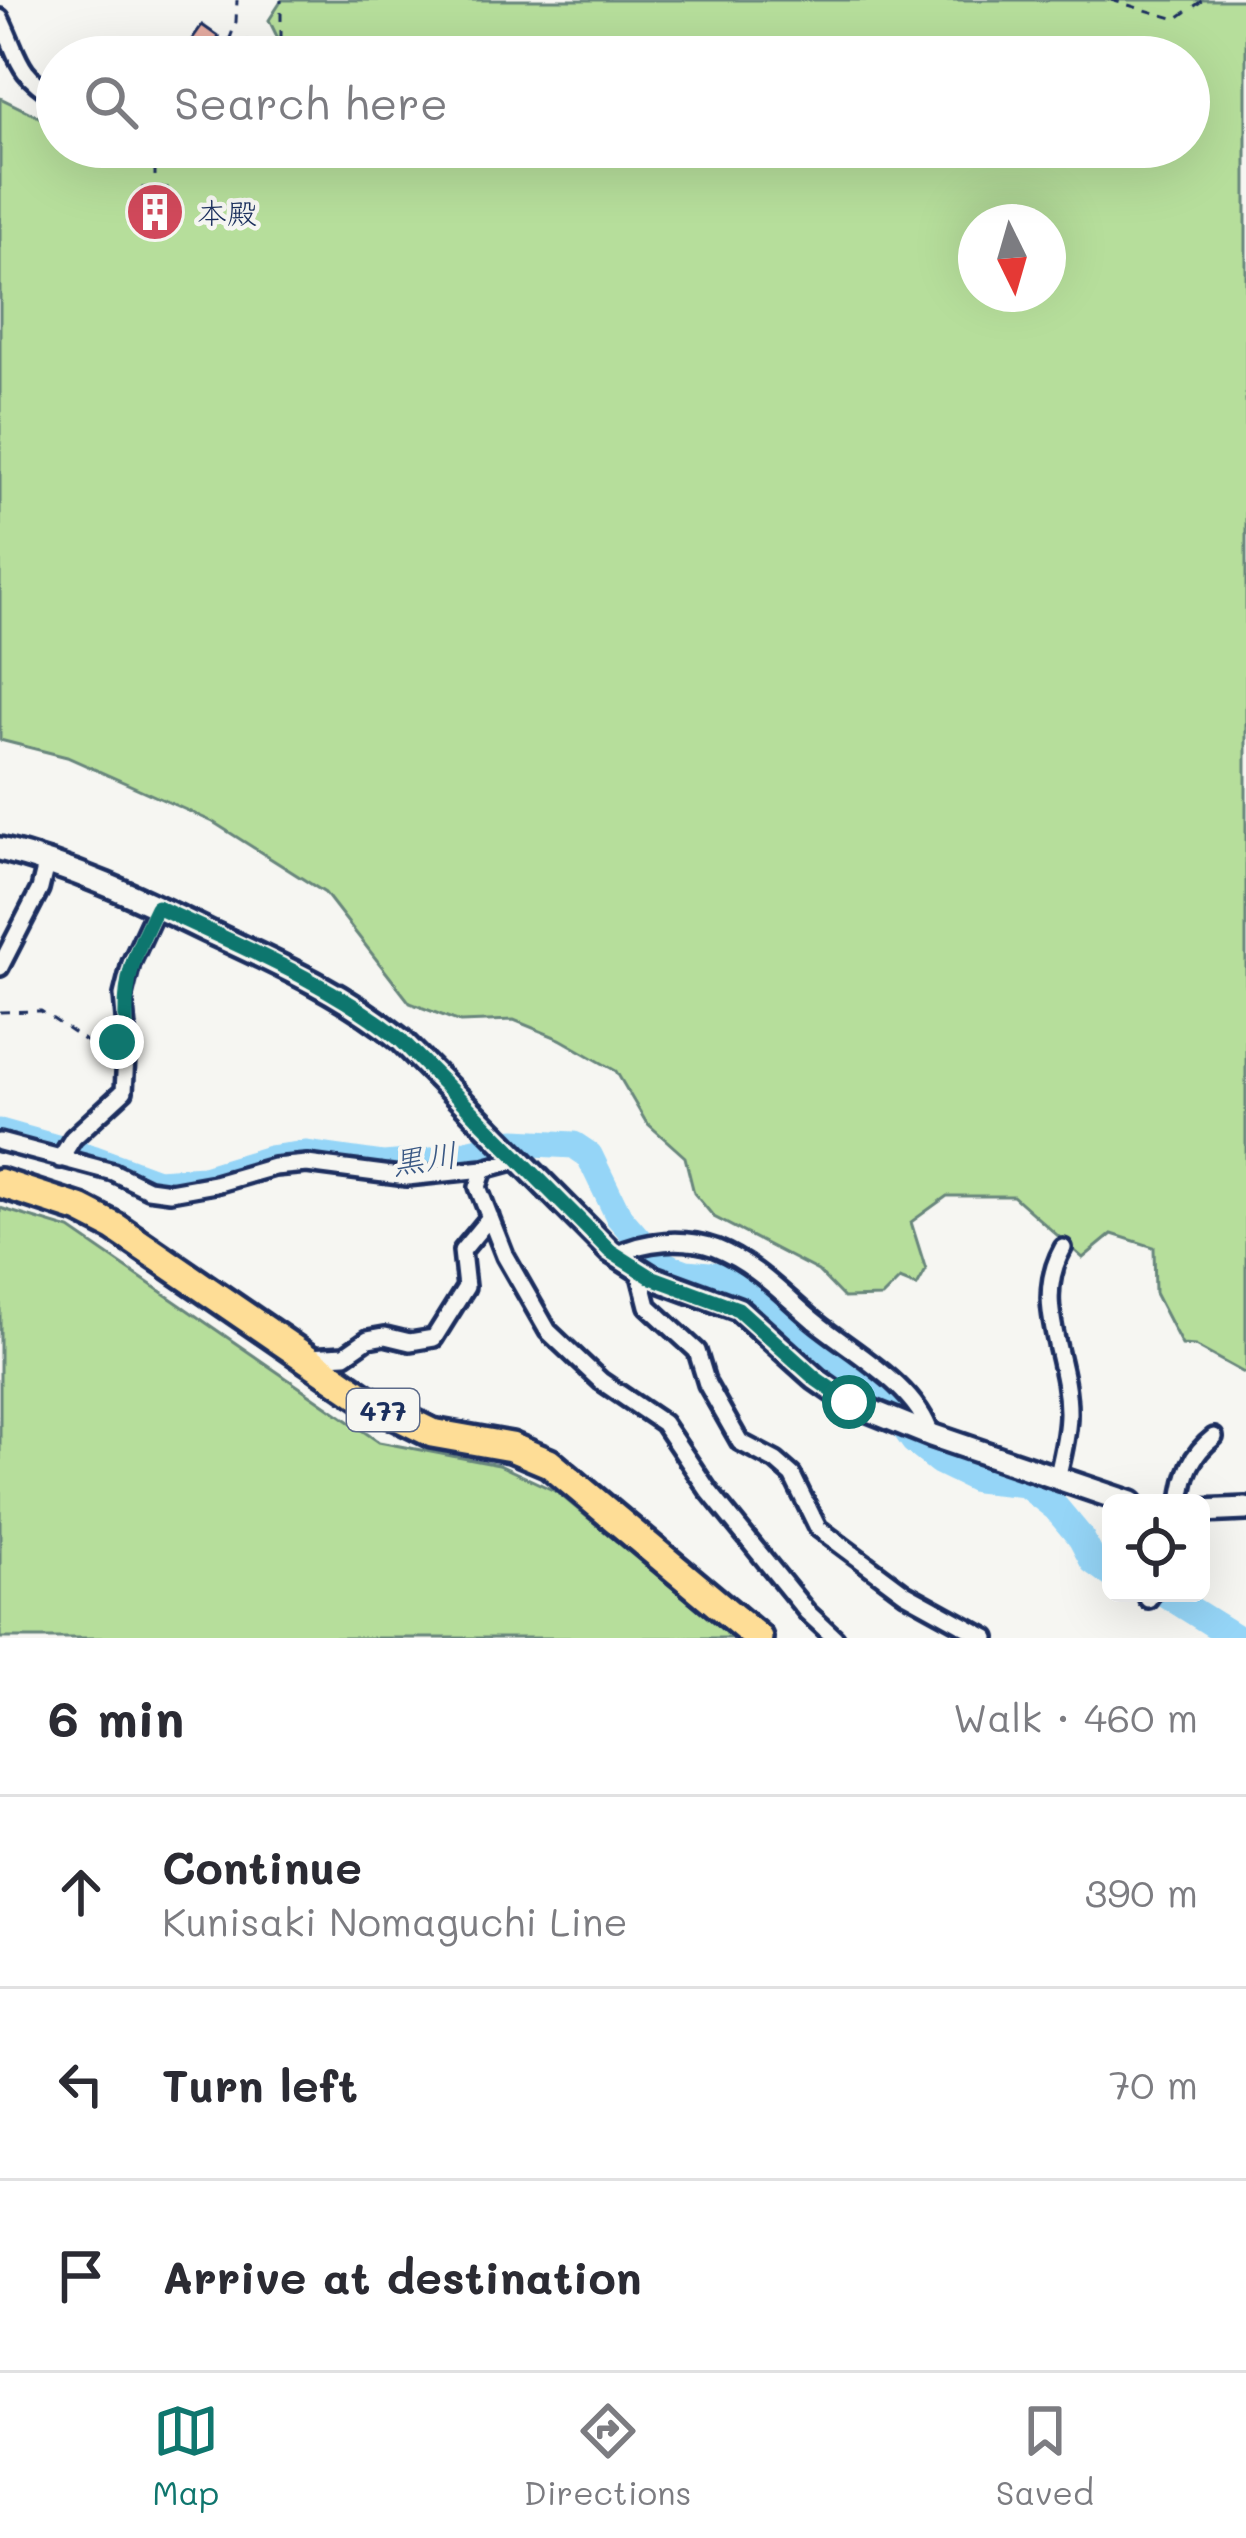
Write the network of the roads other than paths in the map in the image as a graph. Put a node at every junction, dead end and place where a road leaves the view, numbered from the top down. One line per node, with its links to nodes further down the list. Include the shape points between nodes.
1 (0, 18): 2 (street, via 20,69)
2 (36, 82)
3 (0, 849): 4 (main road)
4 (47, 860): 5 (main road); 6 (street)
5 (157, 907): 8 (main road, via 365,1011); 9 (street, via 123,995 124,1091)
6 (0, 967)
7 (0, 1142): 9 (street)
8 (513, 1156): 10 (street); 14 (main road)
9 (60, 1160): 10 (street, via 170,1192 307,1164 407,1177)
10 (484, 1169): 12 (street, via 478,1187)
11 (0, 1183): 16 (highway, 477, via 115,1227)
12 (490, 1217): 16 (street, via 462,1251 466,1287 434,1339 385,1336 345,1355); 25 (street, via 548,1331 601,1382 663,1423 708,1490)
13 (1063, 1248): 19 (street, via 1049,1282 1069,1415)
14 (622, 1252): 15 (main road); 17 (street, via 657,1243 714,1247 774,1282 858,1350 926,1417)
15 (639, 1271): 17 (main road, via 738,1309 816,1379); 26 (street, via 649,1306 697,1351 740,1442 792,1475 818,1528 905,1593)
16 (305, 1358): 24 (highway, 477, via 432,1433 511,1447 549,1463)
17 (931, 1435): 19 (main road)
18 (1214, 1437): 21 (street, via 1190,1462)
19 (1057, 1480): 20 (main road)
20 (1102, 1494)
21 (1183, 1494)
22 (1246, 1509): 23 (main road)
23 (1210, 1511)
24 (758, 1638)
25 (835, 1638)
26 (987, 1638)

